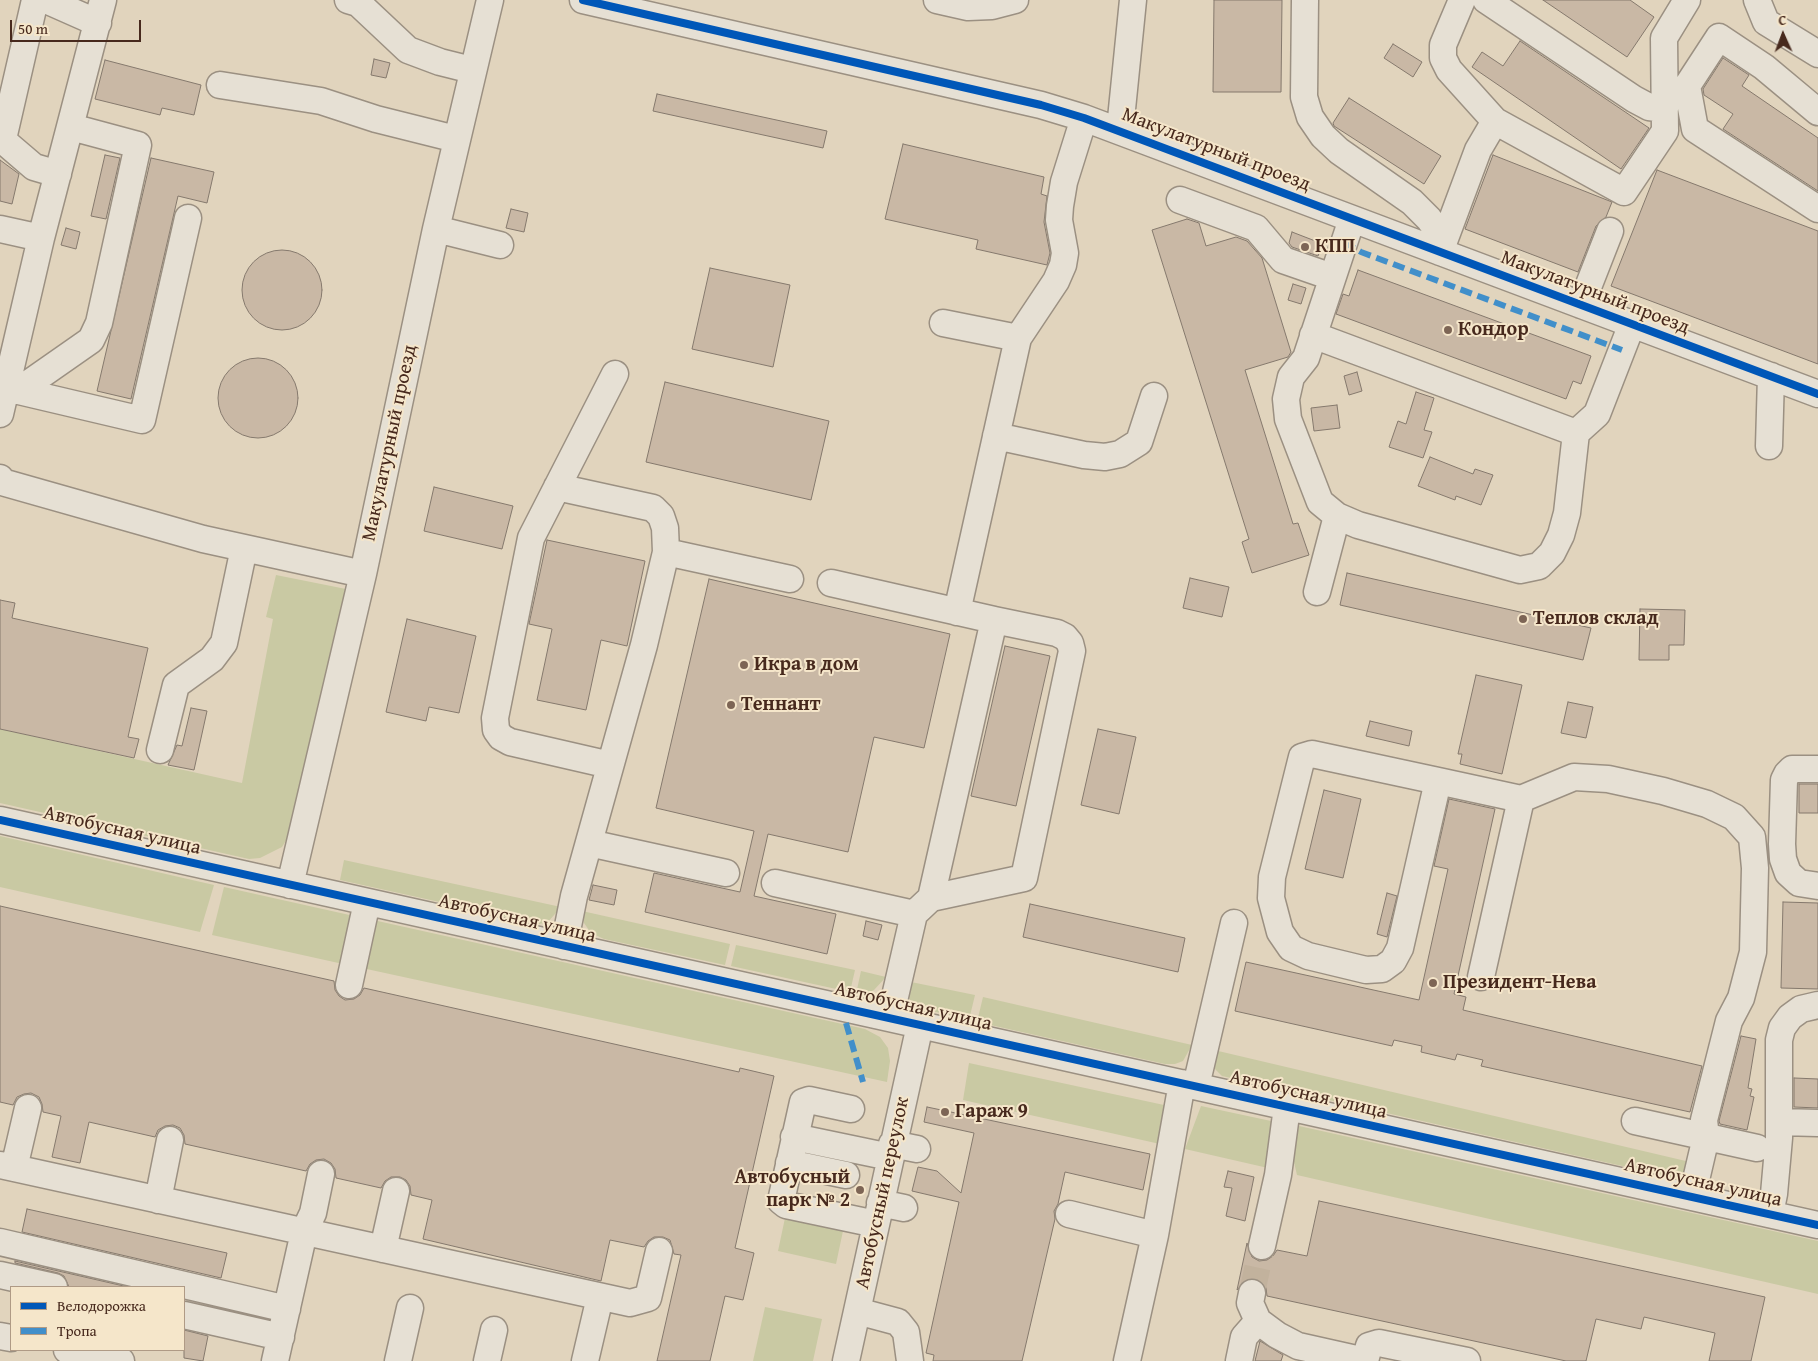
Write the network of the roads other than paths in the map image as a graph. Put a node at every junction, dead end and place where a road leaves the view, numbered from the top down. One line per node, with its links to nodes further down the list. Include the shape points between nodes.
1 (35, 0): 24 (street)
2 (46, 0): 14 (street)
3 (348, 0): 16 (street, via 358,3 408,50)
4 (490, 0): 16 (street, Макулатурный проезд)
5 (583, 0): 20 (street, Макулатурный проезд, via 1041,105)
6 (937, 0): 7 (street, via 968,7 992,6)
7 (1014, 0)
8 (1305, 0): 36 (street, via 1304,97 1310,118 1339,151 1412,202 1429,219)
9 (1462, 0): 21 (street, via 1443,45 1443,58 1449,70)
10 (1486, 0): 18 (street, via 1634,100 1649,107)
11 (1687, 0): 18 (street, via 1664,38)
12 (1757, 0): 15 (street, via 1766,22)
13 (1127, 1): 23 (street)
14 (101, 12): 22 (street)
15 (1818, 54)
16 (472, 70): 25 (street, Макулатурный проезд)
17 (220, 85): 25 (street, via 321,102)
18 (1665, 109): 21 (street, via 1665,130 1624,192)
19 (1818, 112): 28 (street, via 1719,37 1687,86 1695,129)
20 (1084, 118): 23 (street, Макулатурный проезд); 42 (street, via 1060,206 1065,253 1063,265)
21 (1495, 121): 36 (street, via 1478,150)
22 (71, 127): 26 (street); 45 (street, via 138,145 99,324 91,340)
23 (1118, 130): 30 (street, Макулатурный проезд)
24 (1, 138): 26 (street, via 34,167)
25 (456, 139): 32 (street, Макулатурный проезд)
26 (58, 174): 34 (street)
27 (1180, 200): 37 (street, via 1256,228 1283,260)
28 (1818, 209)
29 (188, 218): 45 (street, via 142,420)
30 (1352, 219): 36 (street, Макулатурный проезд); 37 (street)
31 (0, 229): 34 (street)
32 (436, 229): 35 (street); 57 (street, Макулатурный проезд)
33 (1610, 231): 38 (street)
34 (42, 238): 45 (street)
35 (500, 246)
36 (1442, 246): 38 (street, Макулатурный проезд)
37 (1332, 277): 41 (street)
38 (1581, 305): 40 (street, Макулатурный проезд)
39 (944, 323): 42 (street)
40 (1632, 324): 44 (street, Макулатурный проезд); 49 (street, via 1597,414)
41 (1313, 336): 49 (street); 54 (street, via 1306,358 1291,377 1286,399 1288,419 1320,502)
42 (1018, 338): 50 (street)
43 (614, 374): 53 (street)
44 (1771, 376): 46 (street, Макулатурный проезд); 51 (street)
45 (12, 390): 48 (street)
46 (1818, 394)
47 (1154, 396): 50 (street, via 1139,442 1120,454 1105,457 1084,455)
48 (0, 414)
49 (1576, 433): 54 (street, via 1567,513 1561,535 1552,553 1539,566 1520,570 1358,525)
50 (996, 436): 61 (street)
51 (1769, 446)
52 (0, 478): 55 (street, via 2,482)
53 (557, 487): 56 (street, via 653,508 661,516); 64 (street, via 531,538 495,718 496,730 500,737 510,742)
54 (1337, 516): 60 (street)
55 (244, 548): 57 (street); 63 (street, via 224,643 212,659 176,685)
56 (666, 552): 58 (street); 64 (street)
57 (363, 574): 72 (street, Макулатурный проезд)
58 (790, 579)
59 (831, 583): 61 (street)
60 (1318, 592)
61 (957, 612): 62 (street)
62 (994, 620): 75 (street); 75 (street, via 1057,633 1065,637 1072,651 1024,878)
63 (160, 750)
64 (610, 766): 69 (street)
65 (1818, 769): 73 (street, via 1792,769 1786,774 1782,844 1788,873 1799,883)
66 (1438, 781): 66 (street, via 1312,754 1302,757 1272,877 1274,914 1280,932 1291,948 1308,956 1366,970 1382,969 1393,961 1400,948); 67 (street)
67 (1521, 799): 78 (street); 91 (street, via 1574,777 1608,779 1707,804 1734,817 1752,837 1755,868 1753,952 1741,998 1724,1038 1704,1120)
68 (0, 820): 72 (street, Автобусная улица)
69 (589, 843): 70 (street); 77 (street)
70 (726, 872)
71 (775, 883): 75 (street)
72 (290, 885): 74 (street, Автобусная улица)
73 (1818, 886)
74 (367, 902): 77 (street, Автобусная улица); 79 (street)
75 (923, 906): 81 (street)
76 (1234, 923): 83 (street)
77 (564, 946): 81 (street, Автобусная улица)
78 (1480, 977)
79 (349, 984)
80 (1818, 1005): 88 (street, via 1801,1009 1782,1028 1779,1040)
81 (890, 1018): 82 (street, Автобусная улица)
82 (920, 1025): 83 (street, Автобусная улица); 94 (street, Автобусный переулок)
83 (1189, 1085): 84 (street, Автобусная улица); 107 (street)
84 (1288, 1107): 100 (street, Автобусная улица); 109 (street, via 1278,1175)
85 (28, 1108): 96 (street)
86 (851, 1109): 90 (street, via 806,1100 802,1104)
87 (1635, 1121): 91 (street)
88 (1779, 1122): 89 (street); 104 (street)
89 (1818, 1122)
90 (794, 1137): 94 (street); 95 (street)
91 (1706, 1137): 93 (street); 100 (street)
92 (170, 1140): 101 (street)
93 (1757, 1148)
94 (899, 1150): 102 (street, Автобусный переулок)
95 (789, 1163): 98 (street); 102 (street, via 781,1198 786,1205)
96 (7, 1167): 101 (street)
97 (321, 1174): 106 (street, via 313,1213)
98 (846, 1175)
99 (396, 1191): 110 (street)
100 (1692, 1197): 104 (street, Автобусная улица)
101 (158, 1200): 106 (street)
102 (887, 1212): 122 (street, Автобусный переулок)
103 (1069, 1214): 107 (street)
104 (1770, 1214): 105 (street, Автобусная улица)
105 (1818, 1225)
106 (304, 1232): 110 (street); 126 (street)
107 (1155, 1235): 134 (street)
108 (0, 1242): 116 (street)
109 (1262, 1246)
110 (383, 1249): 118 (street)
111 (659, 1251): 118 (street, via 648,1298 630,1303)
112 (0, 1259): 115 (street)
113 (0, 1276): 114 (street)
114 (49, 1286)
115 (121, 1286)
116 (138, 1286)
117 (1252, 1293): 124 (street, via 1250,1303)
118 (600, 1297): 131 (street)
119 (185, 1300): 126 (street)
120 (185, 1301): 126 (street)
121 (410, 1308): 129 (street)
122 (858, 1311): 132 (street, Автобусный переулок); 133 (street, via 898,1322 906,1332)
123 (185, 1315): 126 (street)
124 (1258, 1321): 135 (street, via 1244,1337); 136 (street, via 1298,1346 1364,1361 1369,1346 1375,1342)
125 (494, 1330): 130 (street)
126 (282, 1332)
127 (72, 1351): 128 (street)
128 (121, 1361)
129 (398, 1361)
130 (487, 1361)
131 (585, 1361)
132 (846, 1361)
133 (910, 1361)
134 (1127, 1361)
135 (1239, 1361)
136 (1467, 1361)

